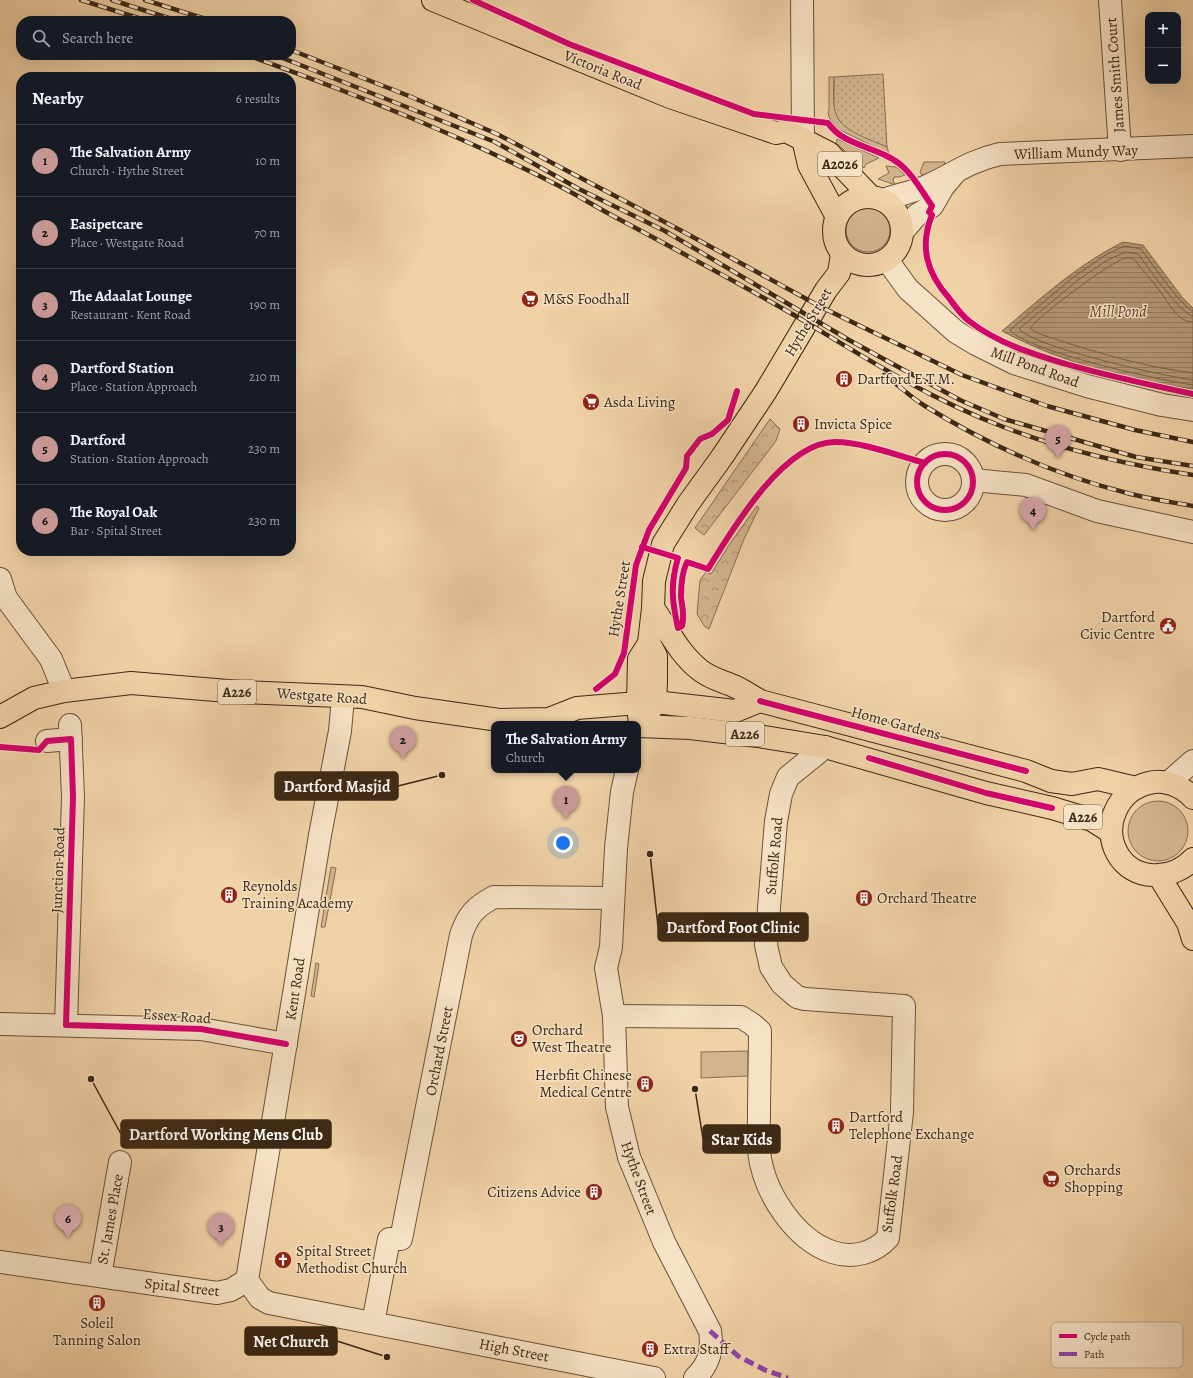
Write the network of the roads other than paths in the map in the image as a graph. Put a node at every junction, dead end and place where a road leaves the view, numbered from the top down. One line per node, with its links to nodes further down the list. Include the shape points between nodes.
1 (433, 0): 4 (main road, Victoria Road / A2026)
2 (802, 0): 6 (street)
3 (1110, 0): 8 (street, James Smith Court)
4 (466, 6): 5 (main road, Victoria Road / A2026, via 670,97)
5 (776, 133): 6 (main road, Victoria Road / A2026, via 786,131); 9 (main road, A2026, via 781,142)
6 (803, 139): 9 (main road, A2026); 11 (main road, Victoria Road / A2026, via 829,153)
7 (1193, 146): 8 (street, William Mundy Way)
8 (1120, 150): 10 (street, William Mundy Way, via 1000,154 982,158)
9 (809, 165): 12 (main road, A2026)
10 (960, 168): 11 (street, William Mundy Way, via 926,186); 13 (street, William Mundy Way, via 943,187 932,206 917,215)
11 (877, 199): 12 (main road, via 856,199 845,205); 13 (main road, Victoria Road, via 895,210)
12 (837, 217): 14 (main road, via 834,236)
13 (902, 232): 15 (main road, via 896,250)
14 (842, 254): 15 (main road, via 858,264 870,265); 20 (main road, Hythe Street, via 839,273 826,290 766,391 663,544 654,581)
15 (886, 260): 16 (street, Mill Pond Road, via 908,289 956,332 1014,363 1087,386)
16 (1193, 410)
17 (973, 480): 18 (street, via 1026,485 1097,511)
18 (1193, 532)
19 (2, 592): 21 (street, via 51,660)
20 (653, 608): 23 (main road, Home Gardens, via 682,652 700,670); 24 (main road, Hythe Street, via 649,643 656,656)
21 (64, 691): 22 (main road, Westgate Road / A226, via 132,683); 25 (main road, Westgate Road / A226, via 34,698)
22 (343, 698): 26 (main road, Westgate Road / A226, via 362,697 498,720); 45 (street, Kent Road, via 340,730 322,820)
23 (760, 701): 24 (main road, A226, via 735,711); 35 (main road, Home Gardens / A226, via 1026,771 1052,781 1072,784 1098,779)
24 (646, 702): 27 (main road, Westgate Road / A226, via 577,708); 28 (main road)
25 (4, 714)
26 (526, 721)
27 (556, 721)
28 (641, 721)
29 (641, 728): 31 (main road, A226, via 690,728)
30 (47, 741): 44 (street, Junction Road, via 70,732 73,797)
31 (825, 747): 37 (main road, A226, via 986,793 1052,808 1092,820); 42 (street, Suffolk Road, via 788,777 781,794 776,821 766,945 771,967 782,984 797,997 904,1006 902,1112 888,1238 879,1247 863,1254 840,1254 821,1248 812,1243 792,1223 771,1190 763,1172 759,1151 760,1032 756,1028 741,1017)
32 (1193, 760): 34 (street)
33 (626, 773): 40 (street, Hythe Street, via 621,800)
34 (1168, 783): 35 (main road, via 1152,782); 36 (main road, via 1183,789)
35 (1136, 788): 37 (main road, via 1117,806 1111,822)
36 (1193, 798)
37 (1111, 832): 39 (main road, via 1117,853 1128,866 1144,874)
38 (1193, 859): 39 (main road, via 1186,867 1173,874)
39 (1159, 876): 41 (main road, via 1188,923)
40 (612, 898): 42 (street, Hythe Street, via 611,947 606,968); 50 (street, Orchard Street, via 494,897 478,905 466,921 461,935 401,1239 389,1239)
41 (1193, 939)
42 (614, 1016): 52 (street, Hythe Street, via 617,1107 629,1157 664,1242 710,1331 711,1354 705,1368)
43 (0, 1024): 44 (street, Essex Road)
44 (66, 1025): 45 (street, Essex Road, via 201,1029)
45 (286, 1044): 49 (street, Kent Road)
46 (120, 1162): 48 (street, St. James Place)
47 (0, 1262): 48 (street, Spital Street)
48 (100, 1276): 49 (street, Spital Street, via 218,1293 231,1290)
49 (247, 1280): 50 (street, via 260,1298 269,1302)
50 (373, 1323): 51 (street, High Street)
51 (654, 1378)
52 (695, 1378)

